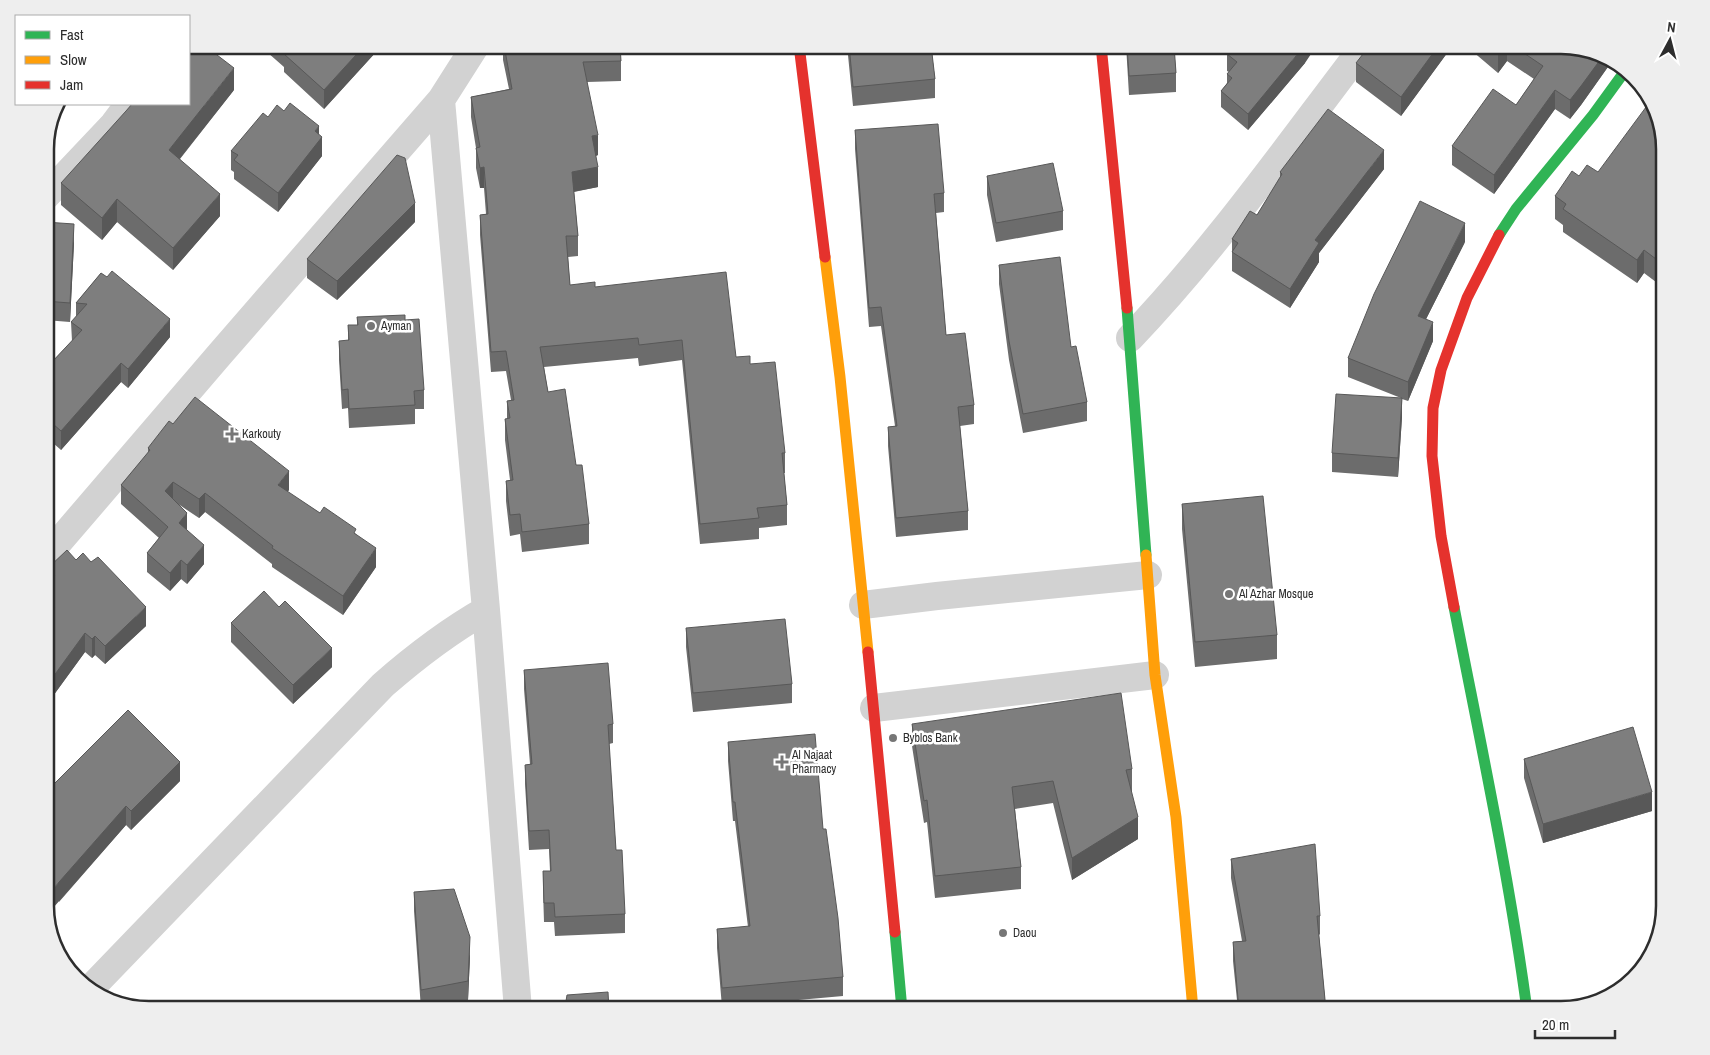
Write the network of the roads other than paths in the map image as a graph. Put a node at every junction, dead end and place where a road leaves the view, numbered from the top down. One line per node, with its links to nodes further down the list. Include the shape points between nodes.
1 (470, 54): 6 (street)
2 (800, 54): 12 (street, via 840,377)
3 (1102, 54): 9 (street)
4 (1358, 54): 9 (street, via 1215,242 1168,299)
5 (1622, 76): 20 (street, via 1516,208 1494,244 1467,298 1442,370 1433,408 1432,456 1442,536)
6 (440, 100): 10 (street); 13 (street)
7 (128, 105): 8 (street)
8 (54, 187)
9 (1130, 338): 11 (street)
10 (54, 548)
11 (1148, 575): 12 (street); 14 (street)
12 (863, 605): 15 (street)
13 (486, 610): 16 (street, via 423,652 383,685); 17 (street)
14 (1155, 675): 15 (street); 19 (street, via 1176,817)
15 (874, 708): 18 (street)
16 (94, 984)
17 (517, 1001)
18 (901, 1001)
19 (1192, 1001)
20 (1526, 1001)

